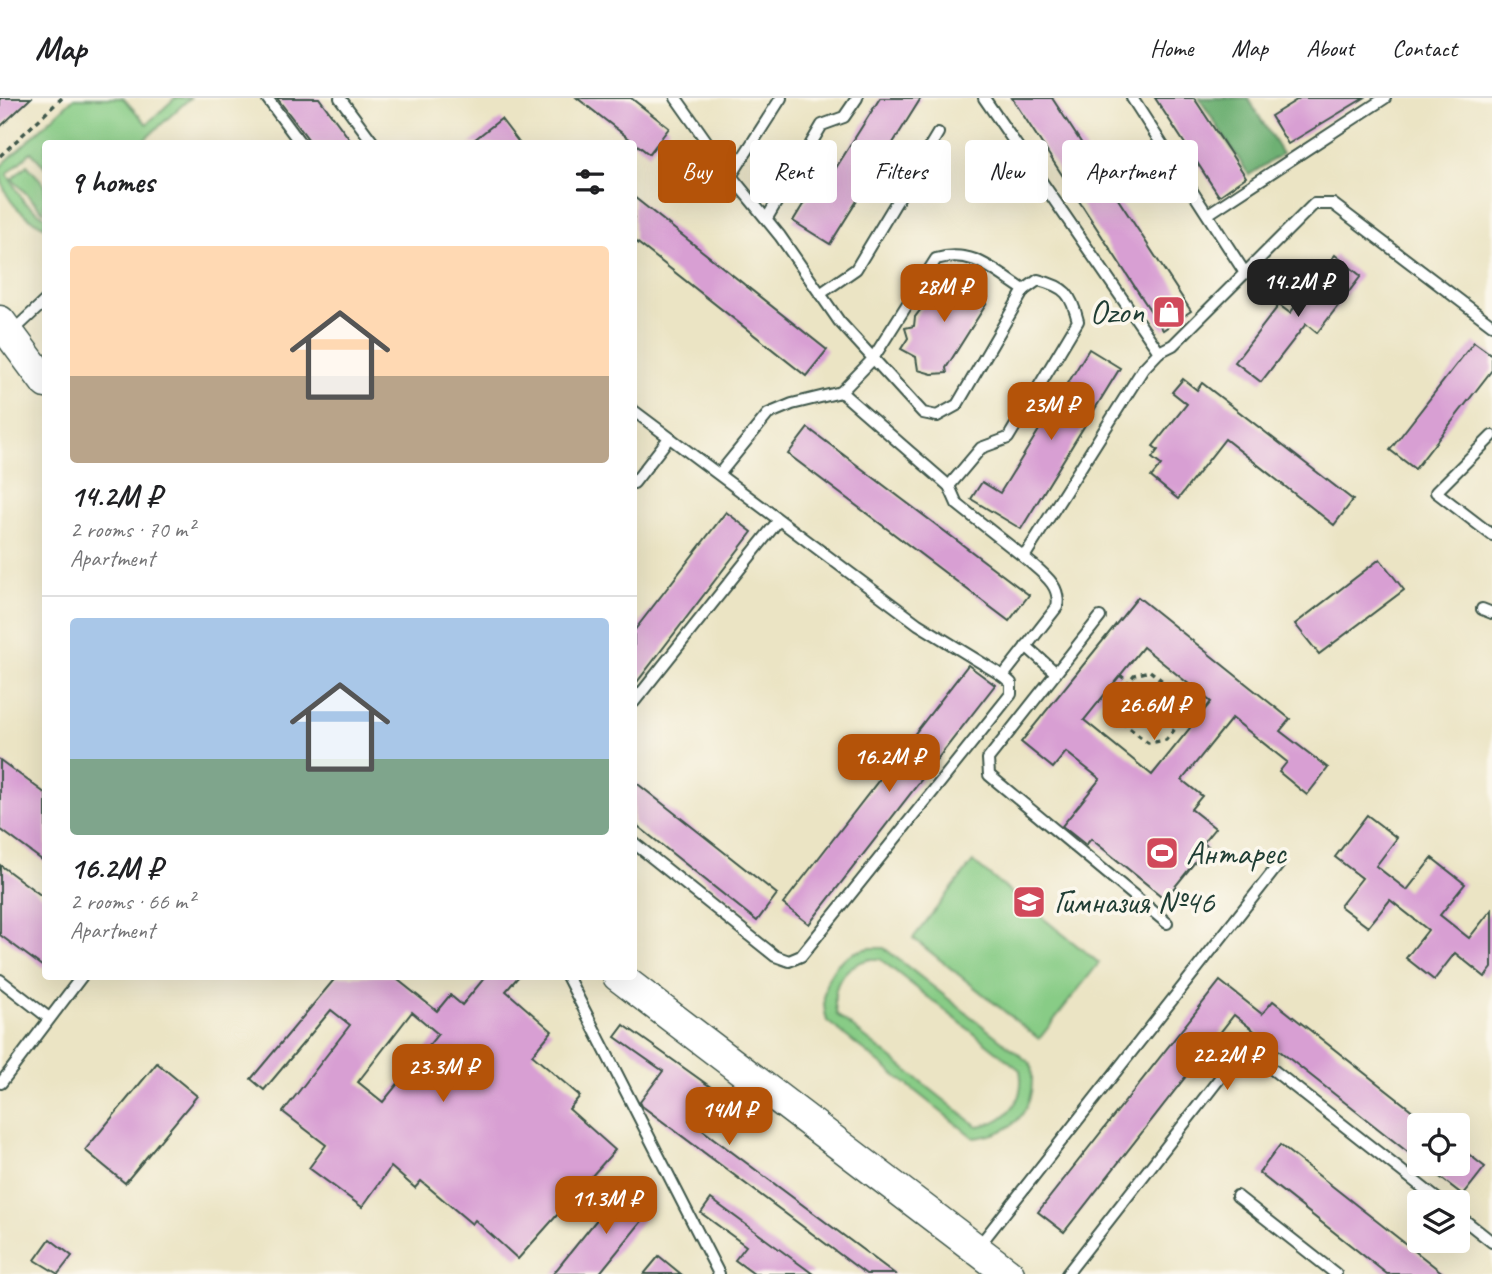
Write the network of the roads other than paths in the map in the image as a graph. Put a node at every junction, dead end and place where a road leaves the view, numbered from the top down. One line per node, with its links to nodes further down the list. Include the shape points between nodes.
1 (267, 98): 10 (lane)
2 (340, 98): 11 (lane)
3 (676, 98): 12 (lane)
4 (781, 98): 13 (lane)
5 (856, 98): 16 (lane, via 844,117 822,125)
6 (984, 98): 23 (lane)
7 (1132, 98): 15 (lane)
8 (1385, 98): 15 (lane)
9 (937, 134): 19 (lane, via 856,269)
10 (298, 140)
11 (371, 140)
12 (706, 140)
13 (736, 168)
14 (736, 182): 16 (lane)
15 (1208, 214): 17 (lane)
16 (767, 218): 19 (lane)
17 (1245, 273): 21 (lane, via 1314,204 1333,204); 23 (lane, via 1172,345)
18 (1024, 290): 24 (lane, via 972,257 954,254 936,259); 24 (lane, via 957,405 937,416 923,413); 32 (lane, via 1038,280 1054,284 1071,296 1078,321 1009,438 981,448)
19 (820, 294): 24 (lane)
20 (42, 303): 22 (lane)
21 (1492, 325)
22 (5, 327): 25 (street)
23 (1159, 352): 35 (lane, via 1143,369)
24 (872, 359): 26 (lane)
25 (42, 378)
26 (841, 392): 30 (lane, via 768,414); 32 (lane)
27 (637, 413): 29 (lane)
28 (1492, 436): 34 (lane, via 1436,492)
29 (669, 438): 30 (lane); 31 (lane)
30 (720, 473): 33 (lane)
31 (637, 479)
32 (949, 486): 35 (lane, via 957,504)
33 (778, 521): 39 (lane, via 918,624); 40 (lane)
34 (1492, 535)
35 (1024, 557): 37 (lane, via 1054,585 1059,596 1057,607)
36 (1100, 617): 38 (lane)
37 (1026, 646): 38 (lane); 39 (lane)
38 (1056, 673): 43 (lane, via 988,760 989,775)
39 (1003, 676): 41 (lane, via 1011,684 1011,694 802,956 789,961 775,956)
40 (637, 698)
41 (637, 845)
42 (1279, 863): 54 (lane)
43 (1167, 923)
44 (0, 980): 48 (lane)
45 (79, 980): 48 (lane)
46 (569, 980): 55 (lane)
47 (623, 980): 54 (street)
48 (50, 1018): 49 (lane)
49 (1, 1083)
50 (1426, 1190): 57 (lane, via 1244,1048)
51 (1237, 1196): 58 (lane)
52 (1470, 1225): 53 (lane)
53 (1492, 1242)
54 (976, 1249): 56 (street)
55 (719, 1274)
56 (1009, 1274)
57 (1068, 1274)
58 (1336, 1274)

